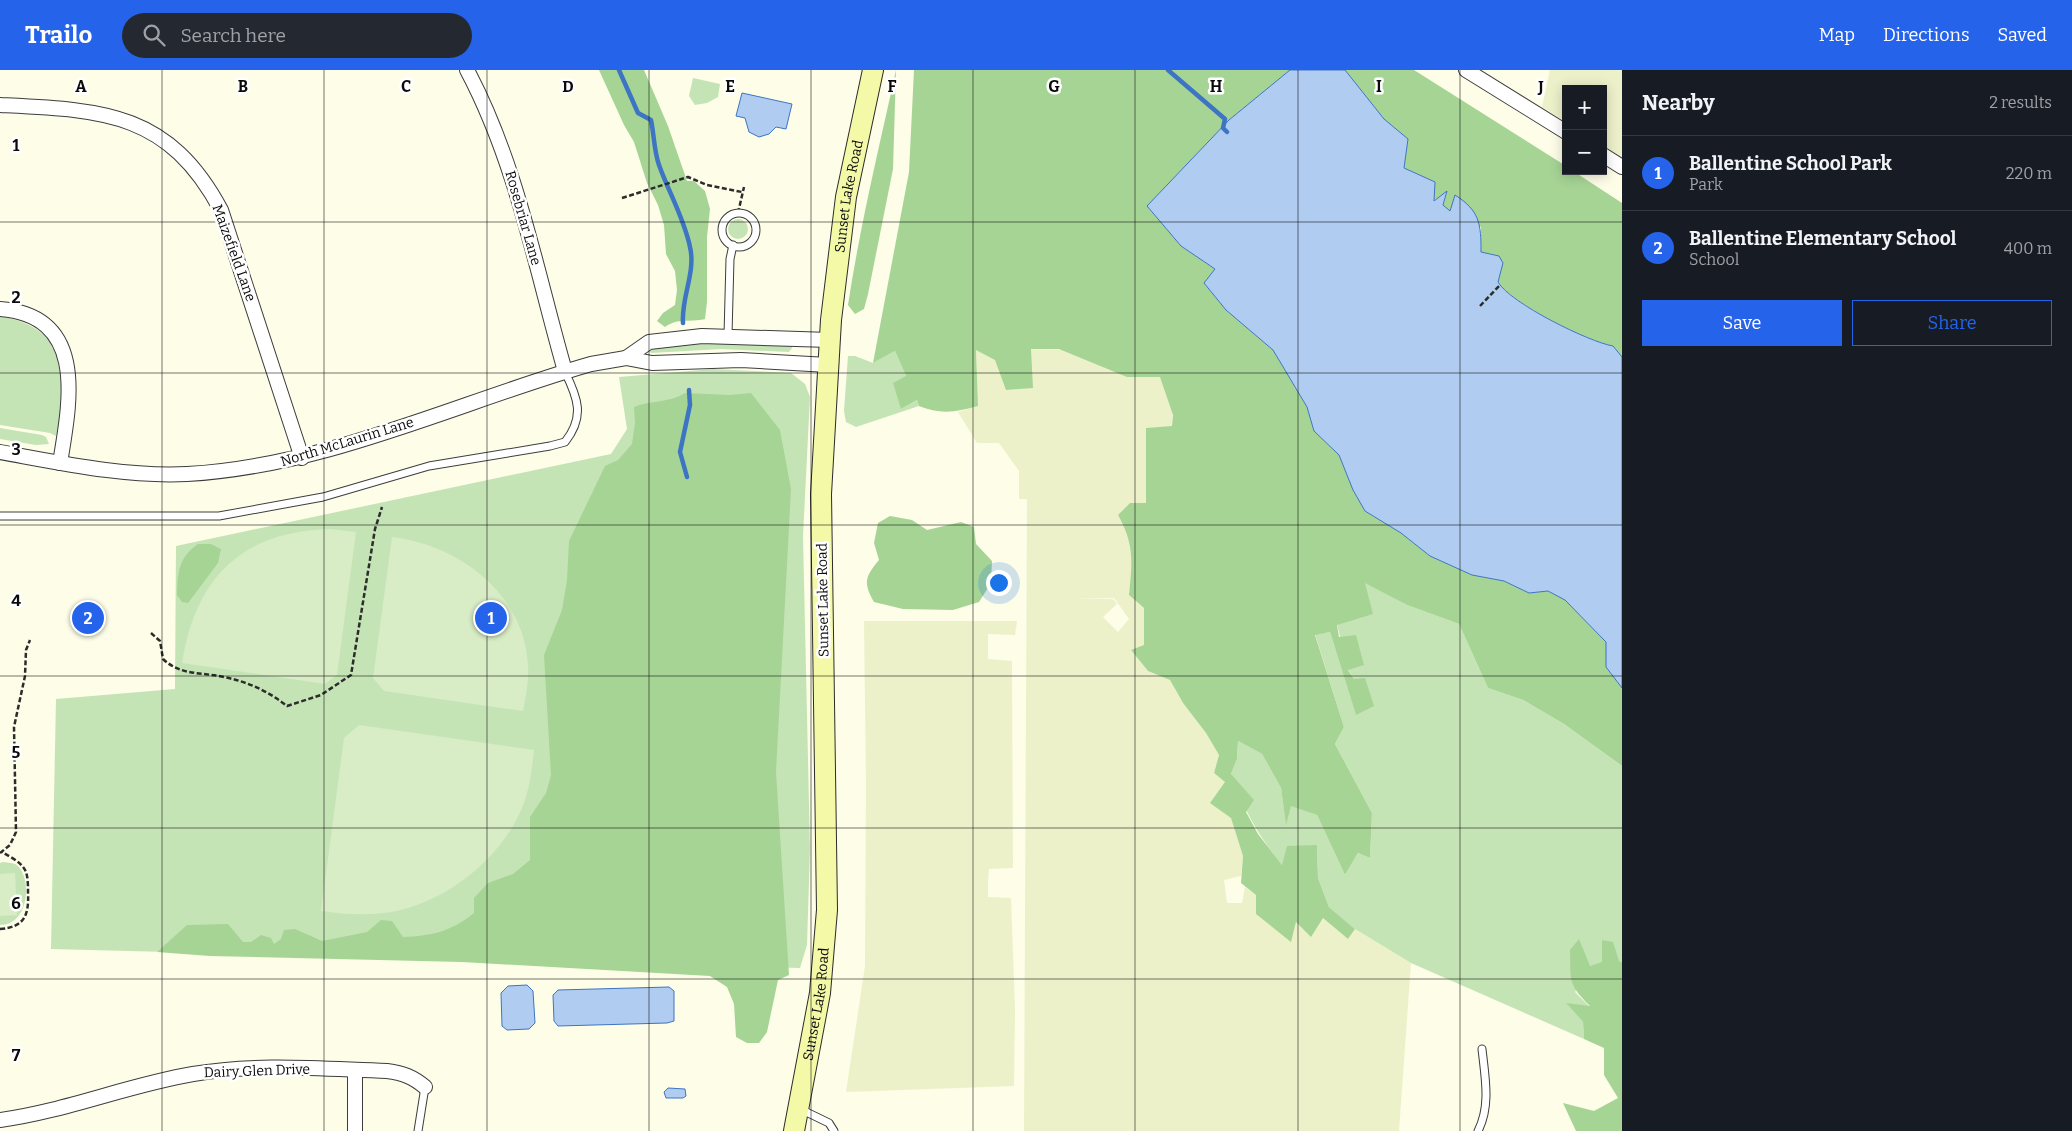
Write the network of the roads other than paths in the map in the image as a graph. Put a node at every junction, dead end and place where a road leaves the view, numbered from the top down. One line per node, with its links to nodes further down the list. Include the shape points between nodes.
1 (467, 70): 14 (street, Rosebriar Lane, via 513,180)
2 (873, 70): 11 (main road, Sunset Lake Road, via 846,197)
3 (1466, 70): 5 (street)
4 (0, 105): 16 (street, Maizefield Lane, via 86,110 114,116 165,140 188,161 221,210)
5 (1563, 130)
6 (1607, 158): 7 (street)
7 (1622, 167)
8 (732, 245): 8 (lane, via 725,240 722,228 728,217 744,214 753,221 755,232 746,245); 10 (lane)
9 (0, 309): 17 (street, via 32,317 58,339 66,356 70,387)
10 (728, 335): 11 (street, North McLaurin Lane); 12 (street, North McLaurin Lane, via 649,342)
11 (830, 340): 13 (main road, Sunset Lake Road)
12 (626, 358): 13 (street, North McLaurin Lane, via 652,363 723,359); 14 (street, North McLaurin Lane)
13 (828, 365): 22 (main road, Sunset Lake Road, via 821,494 827,910 820,993)
14 (565, 371): 16 (street, North McLaurin Lane); 18 (lane, via 576,393 578,422 565,442 550,446 429,466 323,497 219,516)
15 (0, 452): 17 (street, North McLaurin Lane)
16 (302, 458): 17 (street, North McLaurin Lane, via 186,474 142,474)
17 (60, 463)
18 (0, 516)
19 (1482, 1050): 28 (lane, via 1485,1117)
20 (355, 1070): 21 (street, Dairy Glen Drive, via 400,1072); 23 (street, Dairy Glen Drive, via 249,1068 195,1074); 24 (street)
21 (425, 1087): 25 (lane)
22 (798, 1108): 26 (main road, Sunset Lake Road); 27 (lane, via 828,1122)
23 (0, 1120)
24 (355, 1131)
25 (418, 1131)
26 (794, 1131)
27 (834, 1131)
28 (1478, 1131)

